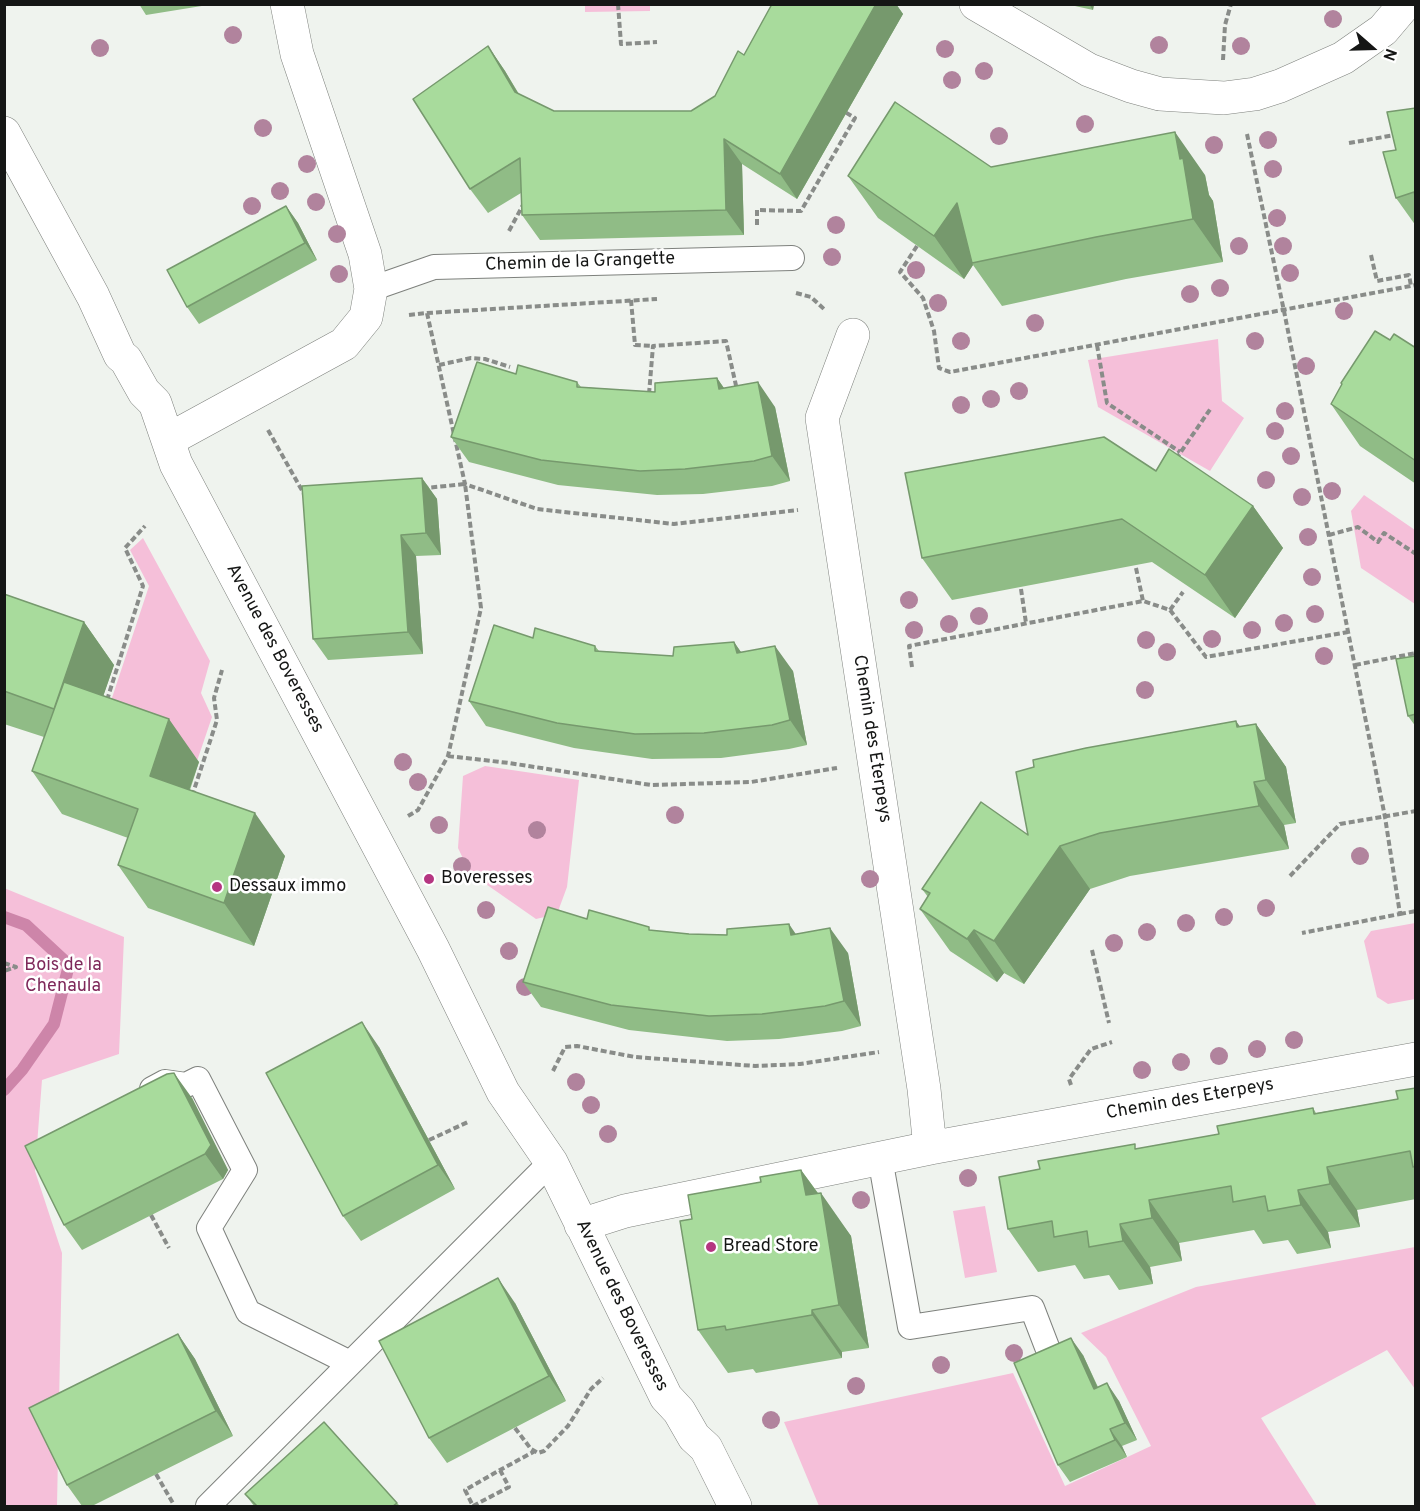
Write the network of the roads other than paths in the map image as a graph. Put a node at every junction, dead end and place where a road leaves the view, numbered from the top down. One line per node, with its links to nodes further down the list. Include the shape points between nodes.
1 (287, 4): 6 (street, via 297,54 365,255)
2 (976, 4): 3 (street, via 1099,74 1160,93 1224,98 1280,86 1343,58 1383,30)
3 (1405, 4)
4 (4, 133): 8 (street, Avenue des Boveresses, via 120,355 155,403)
5 (792, 258): 6 (lane, Chemin de la Grangette, via 434,267)
6 (369, 303): 8 (street, via 344,344)
7 (853, 335): 11 (street, Chemin des Eterpeys, via 822,418)
8 (168, 440): 13 (street, Avenue des Boveresses, via 176,464 433,949 503,1092)
9 (1416, 1059): 11 (street, Chemin des Eterpeys)
10 (134, 1096): 16 (lane, via 165,1082 186,1085 198,1079 245,1170 209,1228 248,1312)
11 (930, 1148): 12 (street, Chemin des Eterpeys)
12 (880, 1158): 14 (street, Chemin des Eterpeys, via 625,1211); 15 (lane, via 910,1327 1032,1308)
13 (551, 1162): 14 (street, Avenue des Boveresses); 16 (lane)
14 (581, 1226): 18 (street, Avenue des Boveresses, via 666,1398 706,1448)
15 (1047, 1347)
16 (350, 1363): 17 (lane)
17 (208, 1506)
18 (735, 1506)

